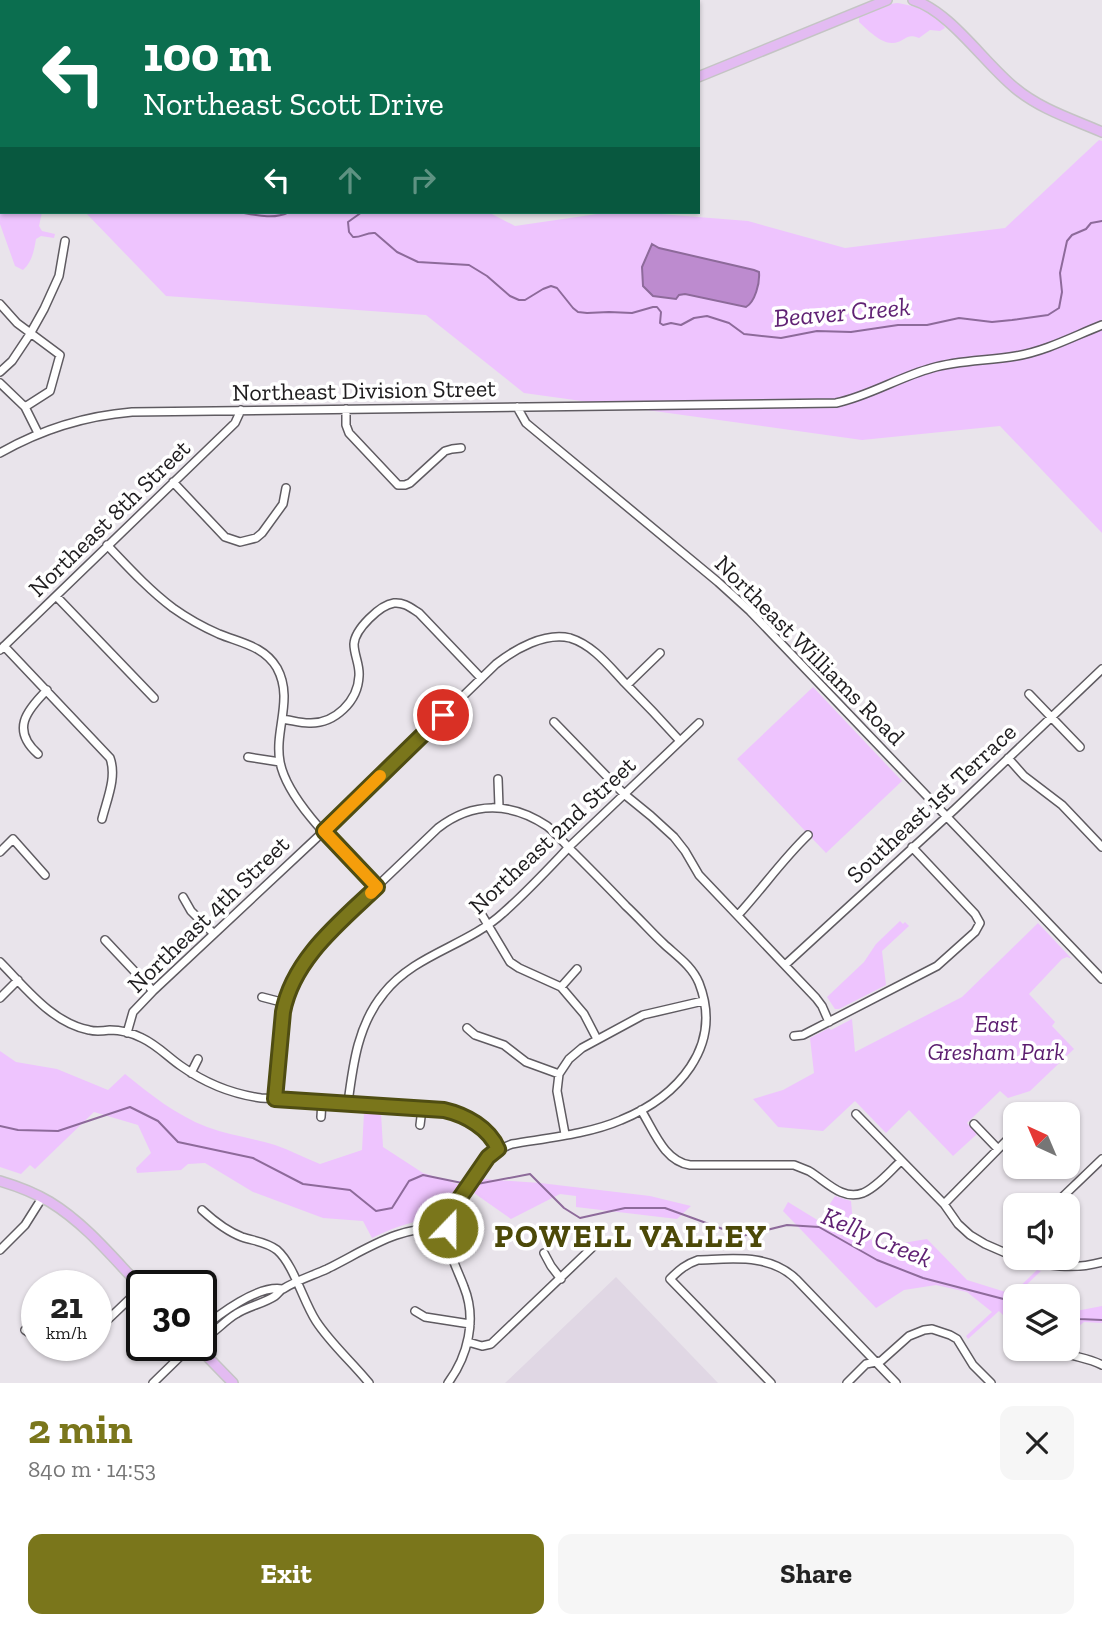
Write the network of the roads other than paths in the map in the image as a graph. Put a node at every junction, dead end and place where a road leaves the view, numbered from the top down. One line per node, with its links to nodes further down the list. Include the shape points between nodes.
1 (887, 0): 3 (main road)
2 (913, 0): 4 (main road, via 941,15 1023,94)
3 (700, 76)
4 (1102, 132)
5 (65, 241): 8 (street, via 59,276)
6 (0, 304): 8 (street)
7 (1102, 325): 12 (street, Northeast Division Street, via 1026,354 923,371 842,402)
8 (30, 334): 9 (street); 11 (street, via 60,355 50,391)
9 (0, 372)
10 (0, 383): 11 (street)
11 (25, 407): 15 (street)
12 (517, 407): 13 (street, Northeast Division Street); 43 (street, Northeast Williams Road, via 526,423 745,606)
13 (346, 409): 14 (street, Northeast Division Street); 16 (street, via 349,433 398,485 410,483 445,451)
14 (241, 410): 15 (street, Northeast Division Street, via 107,415); 18 (street, Northeast 8th Street, via 235,423)
15 (38, 433): 17 (street, Northeast Division Street)
16 (461, 449)
17 (0, 453)
18 (173, 482): 19 (street, via 225,537 240,541 262,533 284,504); 20 (street, Northeast 8th Street)
19 (286, 488)
20 (107, 545): 21 (street, Northeast 8th Street); 31 (street, via 173,608 266,655 282,680)
21 (56, 596): 22 (street, Northeast 8th Street); 29 (street)
22 (2, 648): 27 (street)
23 (660, 653): 26 (street)
24 (1102, 669): 30 (street, Southeast 1st Terrace)
25 (481, 678): 26 (street, Northeast 4th Street, via 508,655 560,637 590,649); 31 (street, via 419,613 392,603 363,624 356,637 359,682 344,709 316,723); 45 (street, Northeast 4th Street)
26 (627, 685): 34 (street, Northeast 4th Street)
27 (47, 690): 36 (street, via 31,706 24,722 29,746); 44 (street, via 110,758 112,780)
28 (1029, 694): 30 (street)
29 (154, 698)
30 (1051, 717): 35 (street); 38 (street, Southeast 1st Terrace)
31 (282, 719): 39 (street)
32 (554, 722): 41 (street)
33 (699, 723): 34 (street, Northeast 2nd Street)
34 (680, 741): 41 (street, Northeast 2nd Street)
35 (1080, 747)
36 (38, 754)
37 (248, 757): 39 (street)
38 (1008, 758): 43 (street, Southeast 1st Terrace); 48 (street)
39 (280, 762): 45 (street, via 299,803)
40 (498, 779): 42 (street)
41 (624, 794): 49 (street, Northeast 2nd Street); 55 (street, via 674,837 699,875)
42 (499, 807): 49 (street, via 541,822); 52 (street, via 473,810 444,823)
43 (946, 815): 47 (street, Southeast 1st Terrace); 62 (street, Northeast Williams Road)
44 (102, 819)
45 (324, 831): 52 (street); 57 (street, Northeast 4th Street)
46 (808, 835): 55 (street)
47 (912, 847): 60 (street, Southeast 1st Terrace); 70 (street, via 980,923 937,966)
48 (1102, 847)
49 (569, 848): 56 (street, Northeast 2nd Street); 68 (street, via 687,965)
50 (0, 852): 51 (street, via 13,839)
51 (45, 875)
52 (377, 887): 69 (street, via 313,951)
53 (183, 897): 57 (street)
54 (476, 905): 56 (street)
55 (737, 915): 60 (street)
56 (488, 925): 64 (street, via 510,962); 82 (street, Northeast 2nd Street, via 411,967 382,995 359,1041)
57 (214, 934): 65 (street, Northeast 4th Street)
58 (105, 940): 65 (street)
59 (0, 962): 63 (street)
60 (785, 965): 70 (street, via 816,998)
61 (577, 970): 64 (street)
62 (1100, 973)
63 (18, 980): 66 (street); 72 (street, via 52,1013 74,1026)
64 (561, 988): 74 (street, via 584,1014)
65 (153, 991): 72 (street, Northeast 4th Street, via 133,1012)
66 (0, 998)
67 (262, 998): 69 (street)
68 (704, 1001): 74 (street, via 643,1015); 76 (street, via 704,1036)
69 (285, 1003): 80 (street)
70 (829, 1022): 73 (street)
71 (467, 1028): 78 (street, via 505,1045 526,1062)
72 (127, 1033): 77 (street, via 154,1044)
73 (794, 1036)
74 (597, 1039): 78 (street, via 569,1059)
75 (198, 1059): 77 (street)
76 (691, 1069): 79 (street); 84 (street)
77 (191, 1073): 80 (street, via 232,1093)
78 (559, 1074): 89 (street, via 557,1091)
79 (699, 1074)
80 (275, 1099): 81 (street)
81 (322, 1101): 82 (street); 86 (street)
82 (348, 1103): 83 (street)
83 (422, 1109): 88 (street); 91 (street, via 466,1117 489,1135)
84 (641, 1110): 89 (street, via 602,1127); 94 (street, via 668,1155 682,1164 794,1165 849,1195 864,1192)
85 (856, 1114): 94 (street)
86 (321, 1117)
87 (974, 1124): 92 (street)
88 (420, 1125)
89 (565, 1134): 91 (street)
90 (1003, 1144): 92 (street)
91 (498, 1149): 100 (street, via 455,1205)
92 (998, 1149): 98 (street)
93 (1102, 1159): 96 (street)
94 (901, 1161): 98 (street)
95 (0, 1181): 97 (main road)
96 (1067, 1193)
97 (42, 1198): 102 (street, via 25,1225); 107 (main road, via 78,1222)
98 (944, 1204): 104 (street, via 970,1235)
99 (202, 1210): 109 (street, via 233,1233 272,1247 284,1257)
100 (448, 1228): 109 (street, via 400,1233); 115 (street)
101 (599, 1241): 108 (street)
102 (0, 1250)
103 (544, 1252): 108 (street)
104 (1003, 1252)
105 (1102, 1262): 106 (street)
106 (1080, 1267)
107 (126, 1271)
108 (561, 1279): 117 (street, via 491,1344)
109 (297, 1283): 110 (street); 127 (street, via 326,1335)
110 (282, 1289): 114 (street, via 272,1287); 116 (street, via 235,1314)
111 (126, 1302): 113 (street)
112 (415, 1311): 115 (street, via 425,1317)
113 (112, 1316)
114 (217, 1317)
115 (470, 1324): 117 (street)
116 (217, 1329)
117 (468, 1342): 128 (street)
118 (1080, 1356): 123 (street)
119 (60, 1361): 124 (street)
120 (176, 1361): 125 (street)
121 (212, 1361): 126 (main road)
122 (876, 1362): 129 (street, via 796,1279 776,1265 752,1259 698,1260 684,1266 670,1279); 130 (street, via 866,1364); 131 (street); 132 (street, via 916,1332 940,1330 957,1339)
123 (1102, 1365)
124 (59, 1366)
125 (153, 1383)
126 (233, 1383)
127 (369, 1383)
128 (448, 1383)
129 (771, 1383)
130 (847, 1383)
131 (895, 1383)
132 (991, 1383)

